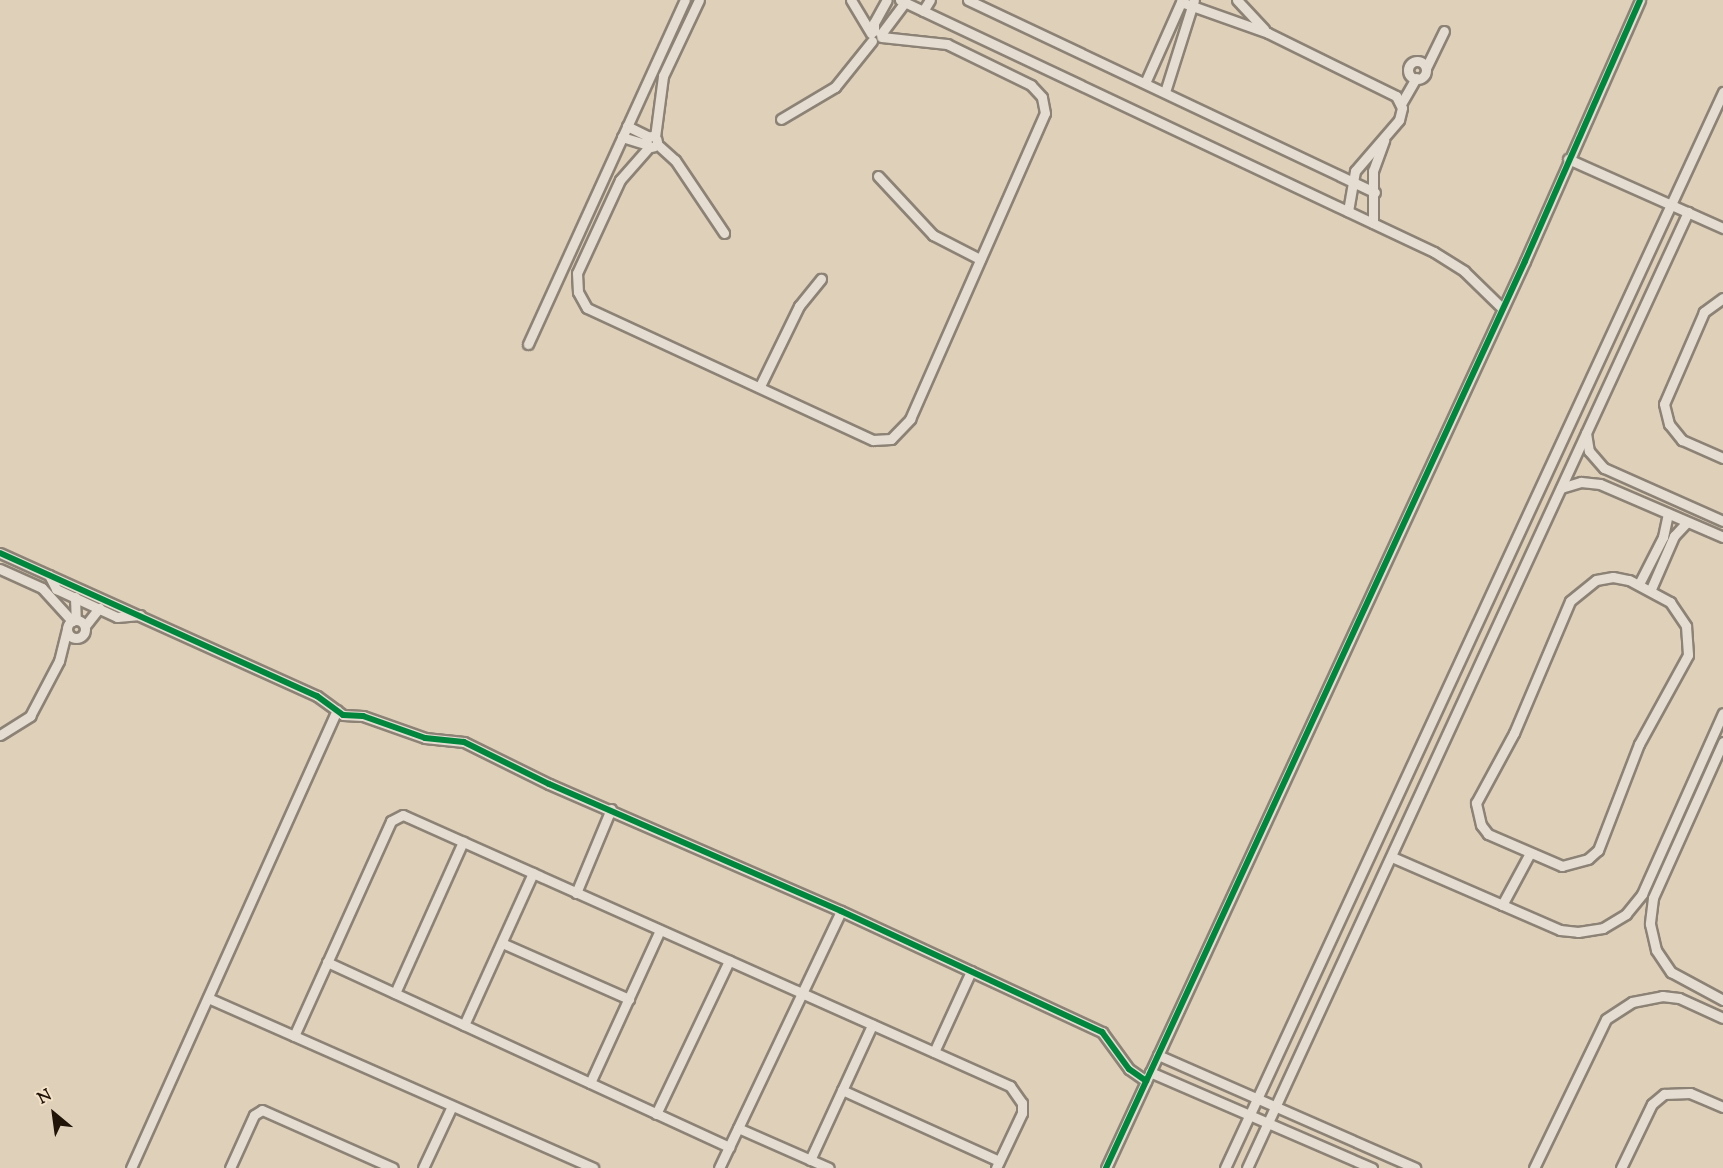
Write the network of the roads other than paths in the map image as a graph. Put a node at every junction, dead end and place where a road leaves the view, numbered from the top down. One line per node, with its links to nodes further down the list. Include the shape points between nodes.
1 (685, 0): 23 (street)
2 (699, 0): 26 (street, via 663,76)
3 (850, 0): 15 (street)
4 (887, 0): 15 (street, via 874,23)
5 (930, 0): 12 (street)
6 (968, 0): 18 (street)
7 (1237, 0): 14 (street)
8 (1640, 0): 27 (street)
9 (903, 1): 12 (street); 15 (street)
10 (1182, 1): 11 (street); 18 (street)
11 (1193, 3): 14 (street); 19 (street)
12 (923, 11): 32 (street)
13 (1444, 31): 16 (street)
14 (1268, 33): 21 (street, via 1392,93)
15 (876, 35): 22 (street, via 835,87); 37 (street, via 947,44 1031,85 1042,97 1044,120)
16 (1426, 68): 17 (street, via 1425,75); 17 (street, via 1419,61 1410,65 1410,75)
17 (1416, 78): 21 (street)
18 (1145, 84): 19 (street)
19 (1165, 92): 29 (street)
20 (1723, 92): 31 (street)
21 (1401, 104): 25 (street, via 1399,120)
22 (781, 119)
23 (627, 126): 24 (street); 26 (street)
24 (622, 137): 26 (street); 41 (street)
25 (1384, 140): 29 (street, via 1359,166); 30 (street, via 1373,171)
26 (652, 142): 36 (street, via 675,160); 42 (street, via 620,180 582,263 576,282 582,300 595,313)
27 (1568, 159): 31 (street); 40 (street)
28 (878, 176): 37 (street, via 933,235)
29 (1353, 181): 30 (street); 32 (street)
30 (1376, 192): 34 (street)
31 (1671, 205): 33 (street); 91 (street)
32 (1348, 211): 34 (street)
33 (1688, 212): 35 (street); 43 (street)
34 (1373, 223): 40 (street, via 1449,261 1478,282)
35 (1723, 228)
36 (724, 232)
37 (980, 259): 42 (street, via 900,435 873,440)
38 (821, 279): 42 (street, via 800,306)
39 (1723, 298): 44 (street, via 1704,312 1664,404 1669,424 1682,440)
40 (1502, 308): 87 (street)
41 (528, 344)
42 (760, 386)
43 (1586, 433): 45 (street); 47 (street, via 1589,451 1604,468)
44 (1723, 458)
45 (1560, 488): 46 (street, via 1594,483); 67 (street)
46 (1668, 514): 48 (street); 53 (street, via 1663,537)
47 (1723, 521)
48 (1687, 522): 49 (street); 54 (street, via 1674,536)
49 (1723, 537)
50 (0, 553): 52 (street)
51 (0, 569): 58 (street, via 42,588)
52 (49, 575): 55 (street, via 56,589); 57 (street)
53 (1639, 584): 54 (street); 66 (street, via 1613,577 1596,580 1570,601 1514,733 1479,792 1477,814 1488,834)
54 (1651, 589): 66 (street, via 1679,613 1690,640 1688,655 1639,744 1605,838 1588,859 1576,864 1562,866)
55 (75, 597): 56 (street); 58 (street)
56 (99, 608): 57 (street, via 117,617); 59 (street)
57 (140, 615): 60 (street, via 317,696)
58 (71, 623): 59 (street); 59 (street, via 70,636 78,639); 62 (street, via 59,660 30,716)
59 (85, 626)
60 (338, 710): 64 (street, via 346,716 363,716 425,738 464,742); 79 (street)
61 (1723, 713): 70 (street, via 1642,894 1626,914 1604,928 1569,932)
62 (0, 735)
63 (1722, 746): 81 (street, via 1653,898 1650,924 1656,950 1671,972)
64 (611, 809): 69 (street); 71 (street)
65 (463, 842): 68 (street); 75 (street, via 403,815 394,818); 77 (street)
66 (1530, 853): 70 (street)
67 (1392, 857): 70 (street); 93 (street)
68 (533, 873): 69 (street); 73 (street)
69 (576, 894): 72 (street)
70 (1502, 905)
71 (841, 911): 76 (street); 78 (street)
72 (660, 930): 74 (street); 80 (street)
73 (502, 943): 80 (street); 83 (street)
74 (729, 961): 78 (street); 95 (street)
75 (327, 962): 77 (street); 85 (street)
76 (971, 971): 86 (street); 88 (street, via 1102,1032 1129,1068)
77 (395, 993): 83 (street)
78 (802, 993): 84 (street); 98 (street)
79 (208, 998): 85 (street); 103 (street)
80 (628, 999): 89 (street)
81 (1723, 1000)
82 (1723, 1018): 115 (street, via 1679,998 1662,996 1632,1002 1606,1019)
83 (464, 1025): 89 (street)
84 (872, 1025): 86 (street); 90 (street)
85 (294, 1036): 92 (street)
86 (934, 1052): 101 (street, via 1017,1094 1022,1113)
87 (1158, 1055): 88 (street); 91 (street)
88 (1148, 1076): 96 (street); 110 (street)
89 (590, 1083): 95 (street)
90 (842, 1090): 100 (street); 101 (street)
91 (1257, 1098): 93 (street); 96 (street)
92 (452, 1106): 106 (street); 107 (street)
93 (1275, 1106): 97 (street); 102 (street)
94 (1723, 1107): 116 (street, via 1690,1093 1664,1094 1652,1104)
95 (656, 1114): 99 (street)
96 (1249, 1114): 97 (street); 111 (street)
97 (1267, 1122): 112 (street); 113 (street)
98 (738, 1128): 99 (street); 100 (street)
99 (729, 1147): 108 (street)
100 (810, 1160): 109 (street)
101 (998, 1164)
102 (1394, 1164): 114 (street)
103 (131, 1168)
104 (230, 1168): 105 (street, via 254,1116 265,1110)
105 (393, 1168)
106 (423, 1168)
107 (593, 1168)
108 (719, 1168)
109 (829, 1168)
110 (1106, 1168)
111 (1225, 1168)
112 (1247, 1168)
113 (1372, 1168)
114 (1414, 1168)
115 (1534, 1168)
116 (1621, 1168)

